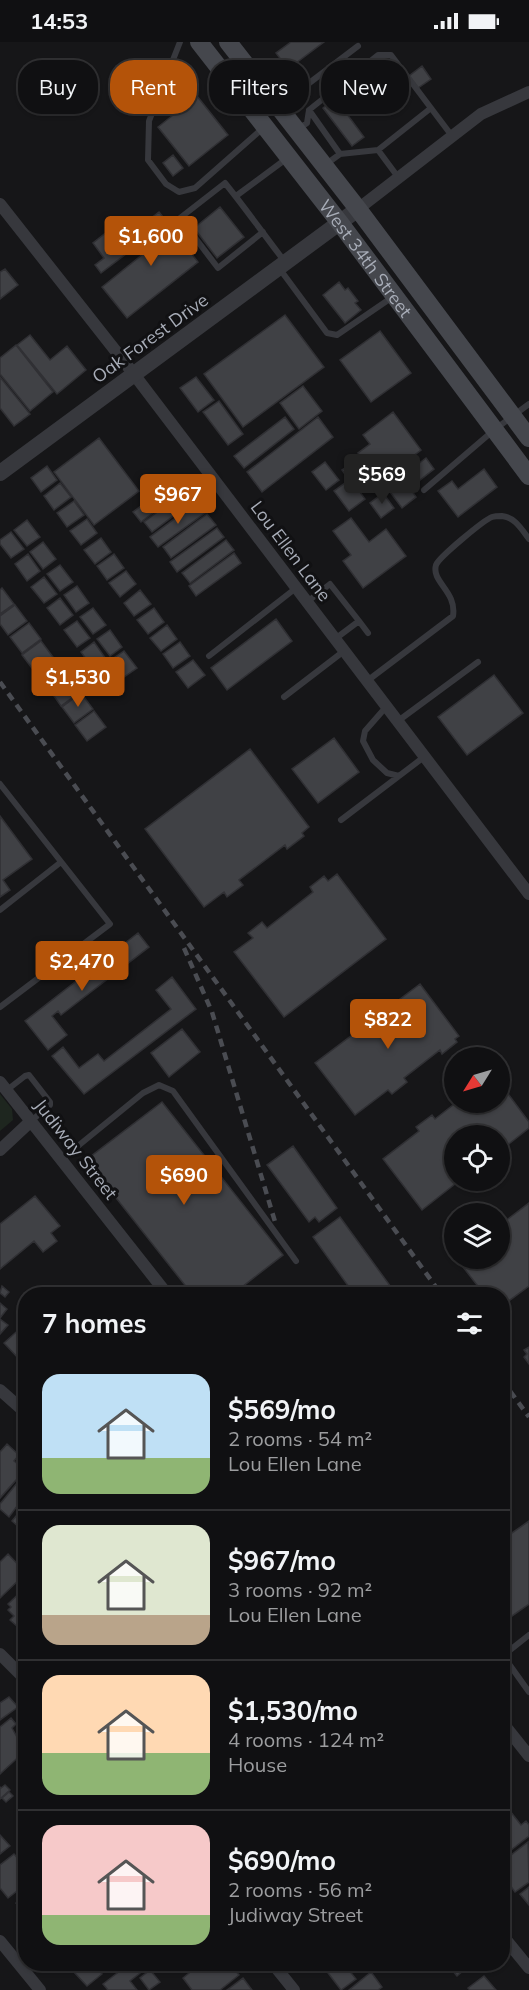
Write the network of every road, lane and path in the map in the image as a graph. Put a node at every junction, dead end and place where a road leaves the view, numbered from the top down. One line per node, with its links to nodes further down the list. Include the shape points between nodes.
1 (180, 42): 12 (lane, via 149,121 148,160 166,184 179,192 195,188)
2 (199, 42): 12 (main road, West 34th Street)
3 (228, 42): 5 (main road, West 34th Street)
4 (358, 46): 6 (lane)
5 (242, 60)
6 (309, 83)
7 (529, 92): 14 (street, Oak Forest Drive, via 481,114)
8 (431, 108): 9 (lane, via 391,55 378,55); 14 (lane); 15 (lane)
9 (309, 110): 16 (lane)
10 (285, 114): 13 (main road, West 34th Street)
11 (308, 114): 13 (lane, via 307,123)
12 (265, 126): 17 (main road, West 34th Street)
13 (297, 130): 18 (main road, West 34th Street)
14 (452, 136): 19 (street, Oak Forest Drive)
15 (378, 150): 16 (lane); 19 (lane)
16 (340, 154): 18 (lane)
17 (288, 157): 20 (lane); 23 (main road, West 34th Street)
18 (325, 166): 22 (main road, West 34th Street)
19 (399, 177): 22 (street, Oak Forest Drive)
20 (236, 196): 24 (lane); 24 (lane, via 225,183 180,218 218,268)
21 (0, 204): 27 (street, Lou Ellen Lane)
22 (358, 209): 23 (street, Oak Forest Drive); 29 (main road, West 34th Street)
23 (340, 223): 25 (street, Oak Forest Drive); 26 (main road, West 34th Street)
24 (263, 232): 25 (lane)
25 (282, 266): 26 (lane, via 332,335); 27 (street, Oak Forest Drive)
26 (394, 296): 30 (main road, West 34th Street)
27 (133, 373): 32 (street, Oak Forest Drive); 36 (street, Lou Ellen Lane)
28 (529, 404): 29 (lane)
29 (512, 416): 30 (lane); 31 (main road, West 34th Street)
30 (494, 430): 33 (main road, West 34th Street); 34 (lane)
31 (529, 438)
32 (0, 473)
33 (529, 476)
34 (424, 490)
35 (529, 539): 44 (lane, via 504,516 491,518 442,555 436,576 451,597 453,616)
36 (296, 588): 37 (street, Lou Ellen Lane); 42 (lane)
37 (307, 602): 38 (lane, via 330,584); 40 (street, Lou Ellen Lane)
38 (359, 621): 39 (lane); 40 (lane)
39 (369, 633)
40 (335, 639): 41 (street, Lou Ellen Lane)
41 (344, 651): 44 (street, Lou Ellen Lane); 45 (lane)
42 (209, 656)
43 (478, 662): 47 (lane)
44 (367, 681): 46 (street, Lou Ellen Lane)
45 (284, 697)
46 (386, 706): 47 (street, Lou Ellen Lane); 49 (lane, via 365,731 363,741 373,760 387,773)
47 (398, 722): 48 (street, Lou Ellen Lane)
48 (425, 757): 49 (lane); 53 (street, Lou Ellen Lane)
49 (399, 776): 51 (lane)
50 (0, 784): 52 (lane)
51 (341, 820)
52 (61, 862): 54 (lane); 55 (lane, via 110,924)
53 (529, 894)
54 (0, 910)
55 (0, 1007)
56 (3, 1086): 57 (street, Judiway Street); 57 (lane, via 29,1075 50,1102)
57 (31, 1121): 58 (street); 59 (street, Judiway Street)
58 (0, 1150)
59 (62, 1159): 60 (lane, via 143,1093 159,1085 173,1091); 61 (street, Judiway Street)
60 (296, 1261)
61 (162, 1287)
62 (0, 1390): 63 (street)
63 (18, 1406)
64 (529, 1635): 65 (lane)
65 (510, 1650)
66 (0, 1654): 68 (street)
67 (510, 1665): 69 (lane)
68 (18, 1672)
69 (529, 1692)
70 (510, 1732): 71 (street)
71 (529, 1756)
72 (0, 1941): 74 (street)
73 (510, 1945): 75 (street)
74 (18, 1963)
75 (529, 1968)
76 (24, 1971): 78 (street)
77 (279, 1971): 79 (street)
78 (40, 1990)
79 (294, 1990)

